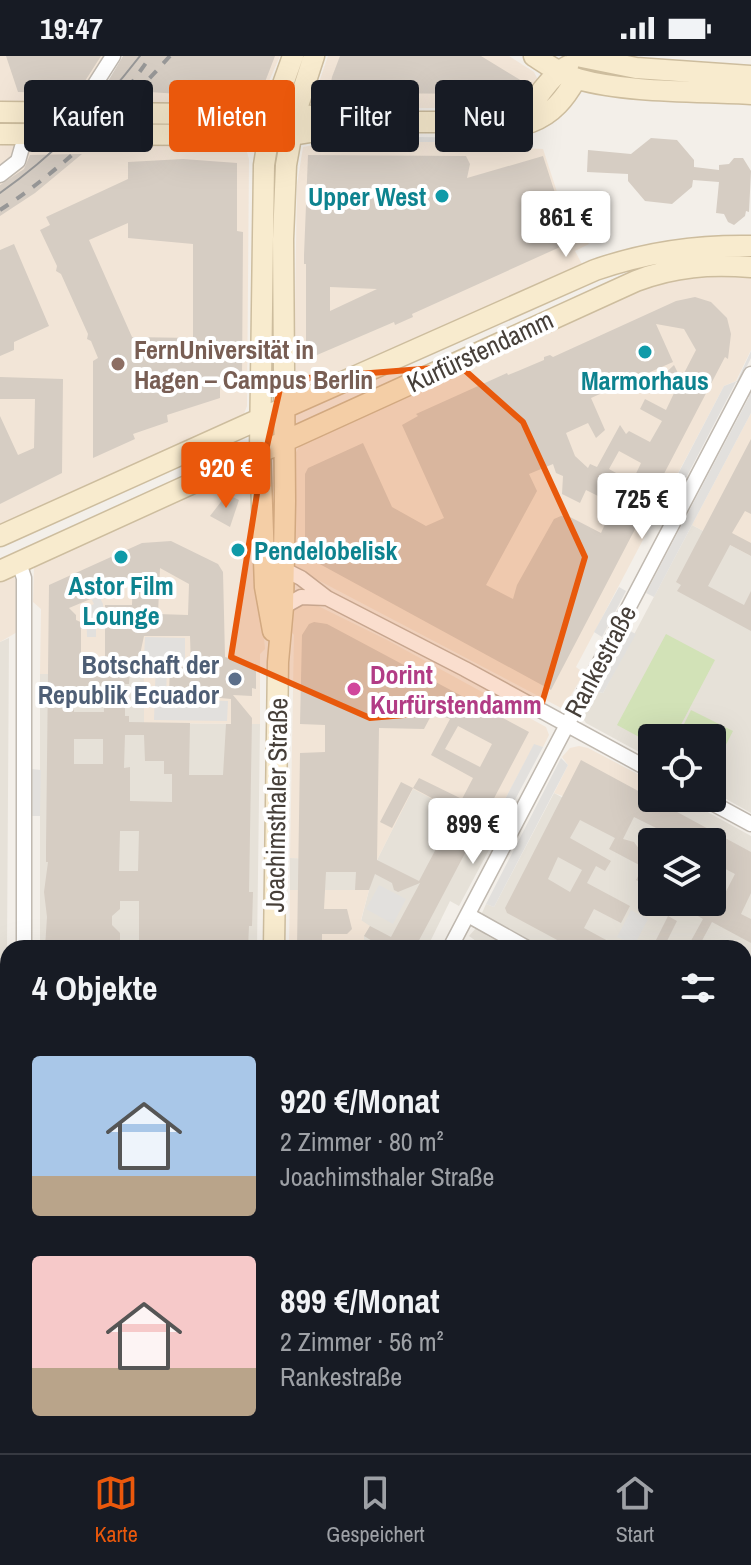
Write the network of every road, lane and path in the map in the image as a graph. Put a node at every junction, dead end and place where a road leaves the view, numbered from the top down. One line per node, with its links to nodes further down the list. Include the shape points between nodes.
1 (113, 56): 8 (street)
2 (293, 56): 9 (main road, Joachimsthaler Straße)
3 (314, 56): 13 (main road, Joachimsthaler Straße)
4 (534, 56): 6 (main road)
5 (582, 58): 6 (main road); 7 (main road, via 636,68)
6 (567, 75): 10 (main road, via 618,85); 14 (main road, via 528,110 524,121)
7 (751, 76)
8 (98, 80)
9 (285, 80)
10 (751, 94)
11 (0, 112): 12 (main road)
12 (24, 113)
13 (295, 122)
14 (295, 125)
15 (169, 128): 16 (main road)
16 (0, 134)
17 (22, 147): 20 (street, via 18,161)
18 (267, 152): 25 (main road, Joachimsthaler Straße)
19 (289, 152): 24 (main road, Joachimsthaler Straße, via 283,239)
20 (0, 175)
21 (751, 246): 24 (main road, Kurfürstendamm, via 667,251 607,265)
22 (751, 267): 26 (main road, Kurfürstendamm, via 709,265 656,273)
23 (751, 374): 34 (street, Rankestraße)
24 (286, 406): 25 (main road, Kurfürstendamm); 26 (main road, Joachimsthaler Straße)
25 (260, 417): 27 (main road, Joachimsthaler Straße); 28 (main road, Kurfürstendamm)
26 (285, 440): 27 (main road, Kurfürstendamm); 30 (main road, Joachimsthaler Straße)
27 (260, 451): 29 (main road, Kurfürstendamm); 33 (main road, Joachimsthaler Straße, via 265,587)
28 (0, 536)
29 (9, 567): 39 (street, via 24,578)
30 (283, 569): 31 (street); 32 (main road, Joachimsthaler Straße)
31 (327, 598): 32 (street, via 301,597); 34 (street)
32 (283, 607): 33 (main road, Joachimsthaler Straße)
33 (278, 662): 40 (main road, Joachimsthaler Straße)
34 (567, 725): 35 (street); 38 (street, Rankestraße)
35 (638, 763)
36 (726, 810): 37 (street)
37 (751, 824)
38 (468, 915): 41 (street, Rankestraße); 42 (street)
39 (24, 940)
40 (274, 940)
41 (454, 940)
42 (513, 940)

